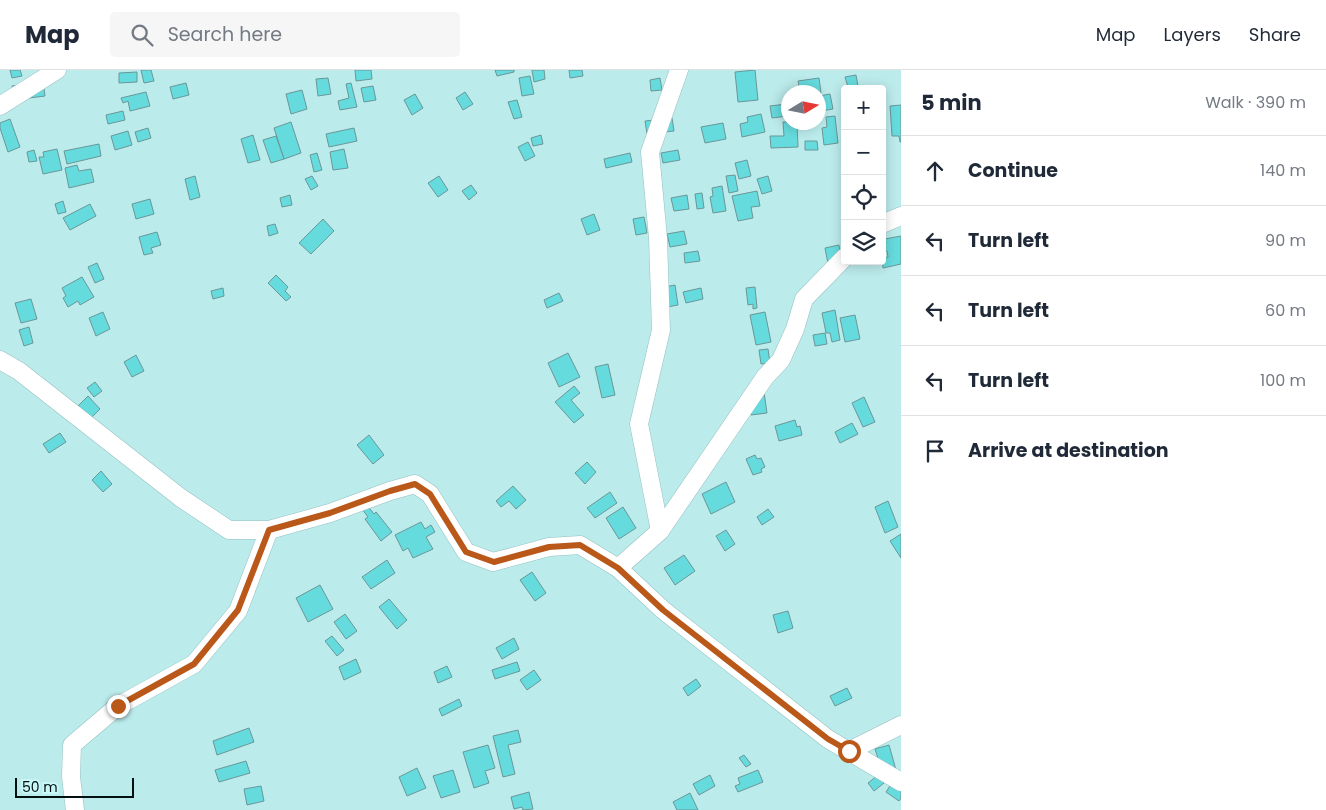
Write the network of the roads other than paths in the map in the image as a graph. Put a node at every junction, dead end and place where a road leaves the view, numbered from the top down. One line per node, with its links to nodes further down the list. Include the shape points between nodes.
1 (57, 70): 3 (street)
2 (679, 70): 9 (street, via 650,152 658,238 661,330 639,424)
3 (0, 106)
4 (901, 216): 5 (street)
5 (886, 222)
6 (841, 261): 9 (street, via 804,299 796,328 781,360 765,377)
7 (0, 360): 8 (street, via 181,498 229,530)
8 (269, 530): 10 (street, via 415,484 430,494 466,552 494,562 549,547 580,545); 14 (street, via 238,610 194,664 118,706 72,746 71,777)
9 (660, 531): 10 (street)
10 (618, 568): 12 (street, via 663,610 828,739)
11 (901, 726): 12 (street)
12 (849, 751): 13 (street)
13 (901, 782)
14 (76, 810)

